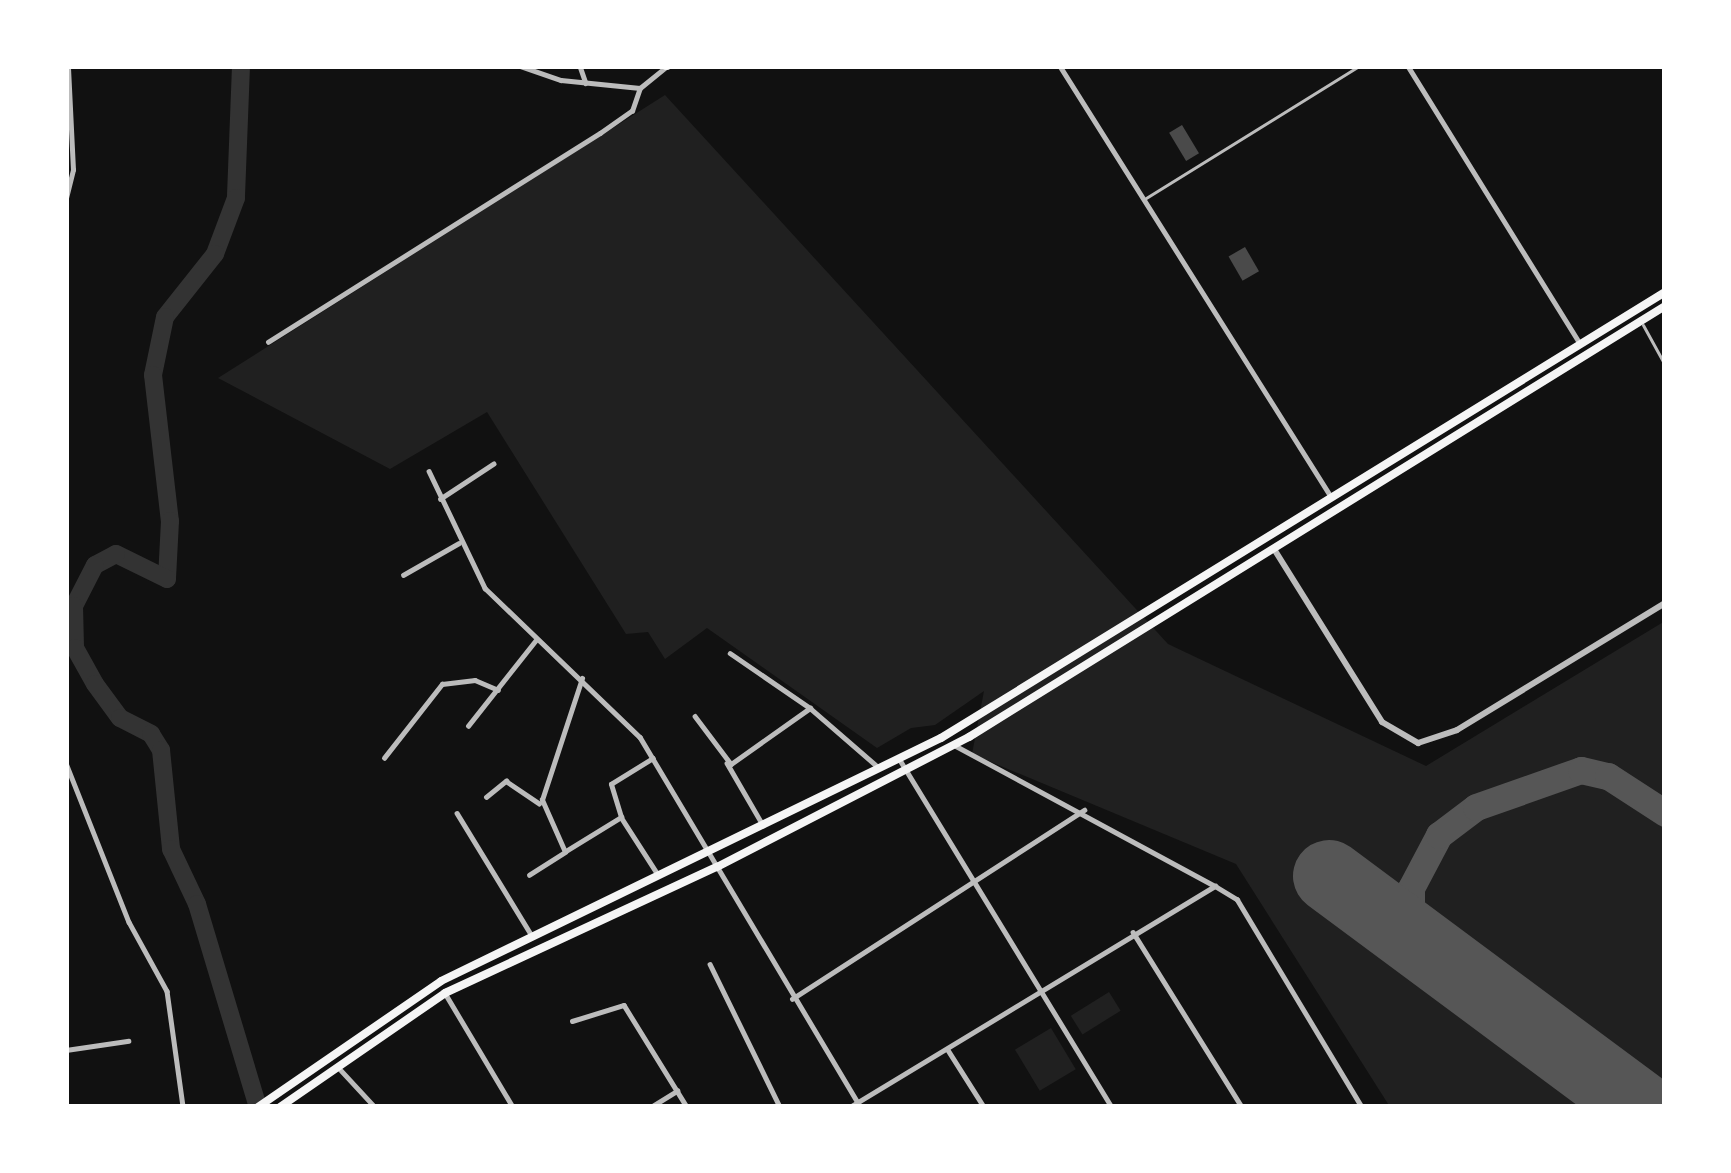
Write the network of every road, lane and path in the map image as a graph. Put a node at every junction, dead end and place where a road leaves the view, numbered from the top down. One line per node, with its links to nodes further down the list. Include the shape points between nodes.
1 (520, 66): 8 (street)
2 (580, 66): 8 (street)
3 (666, 66): 9 (street)
4 (1060, 66): 12 (street)
5 (1359, 66): 12 (lane)
6 (1408, 66): 17 (street)
7 (68, 67): 10 (street)
8 (586, 83): 9 (street)
9 (640, 88): 16 (street, via 632,111)
10 (67, 97): 11 (street, via 73,170)
11 (66, 198)
12 (1143, 200): 21 (street)
13 (1665, 292): 17 (main road)
14 (1665, 305): 15 (main road)
15 (1640, 320): 18 (lane); 24 (main road)
16 (268, 342)
17 (1580, 344): 21 (main road)
18 (1665, 365)
19 (494, 464): 22 (street)
20 (429, 471): 22 (street)
21 (1330, 495): 37 (main road)
22 (440, 499): 23 (street)
23 (459, 543): 25 (street); 27 (street, via 485,588)
24 (1272, 546): 26 (street, via 1382,722 1418,742 1457,730); 34 (main road)
25 (404, 575)
26 (1665, 603)
27 (536, 640): 29 (street); 30 (street)
28 (730, 653): 31 (street)
29 (582, 678): 36 (street); 43 (street)
30 (498, 690): 33 (street); 35 (street, via 475,680 442,684)
31 (810, 708): 39 (street); 40 (street)
32 (695, 716): 39 (street)
33 (468, 726)
34 (955, 745): 41 (main road); 44 (street)
35 (384, 758)
36 (653, 758): 46 (street, via 611,784); 49 (street)
37 (900, 760): 40 (main road); 41 (street)
38 (66, 763): 69 (street, via 129,922 166,991)
39 (727, 763): 47 (street)
40 (880, 771): 47 (main road)
41 (907, 772): 50 (main road); 53 (street)
42 (486, 797): 43 (street, via 506,781)
43 (542, 804): 48 (street)
44 (1084, 810): 53 (street); 54 (street)
45 (457, 813): 56 (street)
46 (621, 817): 48 (street); 52 (street)
47 (764, 827): 49 (main road)
48 (565, 852): 51 (street)
49 (710, 853): 50 (street); 52 (main road)
50 (717, 867): 59 (main road); 60 (street)
51 (530, 875)
52 (659, 877): 56 (main road)
53 (974, 884): 58 (street); 60 (street)
54 (1215, 886): 55 (street); 80 (street, via 1231,892)
55 (1133, 932): 58 (street); 79 (street)
56 (532, 936): 70 (main road, via 442,981)
57 (710, 964): 75 (street)
58 (1040, 991): 64 (street); 78 (street)
59 (446, 993): 65 (main road); 72 (street)
60 (792, 999): 67 (street)
61 (572, 1021): 66 (street, via 620,1002)
62 (128, 1041): 63 (street)
63 (66, 1049)
64 (948, 1050): 67 (street); 77 (street)
65 (338, 1066): 68 (main road); 71 (street)
66 (677, 1091): 73 (street); 74 (street)
67 (859, 1104): 76 (street)
68 (282, 1105)
69 (183, 1107)
70 (259, 1107)
71 (375, 1107)
72 (513, 1107)
73 (651, 1107)
74 (687, 1107)
75 (780, 1107)
76 (850, 1107)
77 (984, 1107)
78 (1112, 1107)
79 (1242, 1107)
80 (1362, 1107)

